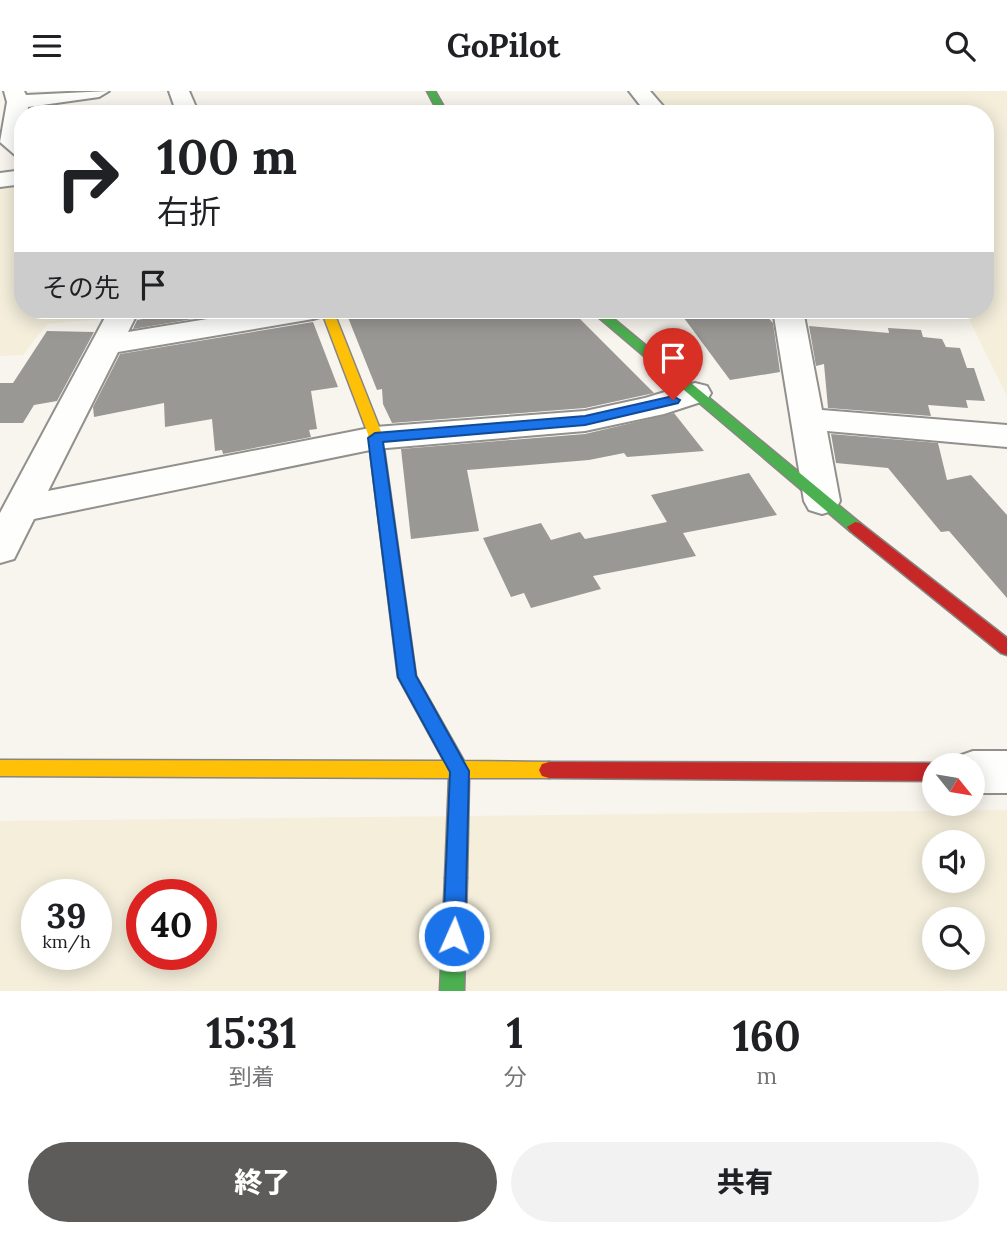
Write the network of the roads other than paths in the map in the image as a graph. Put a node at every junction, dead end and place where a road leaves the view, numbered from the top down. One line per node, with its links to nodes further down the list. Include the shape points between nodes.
1 (99, 91): 3 (street)
2 (639, 91): 4 (street)
3 (16, 97)
4 (651, 105)
5 (14, 115): 6 (street)
6 (14, 143)
7 (120, 319): 12 (street)
8 (260, 319): 12 (street)
9 (330, 319): 16 (street)
10 (607, 319): 13 (street)
11 (790, 319): 14 (street)
12 (107, 345): 18 (street)
13 (695, 393): 16 (street, via 585,421); 17 (street)
14 (809, 419): 15 (street); 17 (street)
15 (1007, 436)
16 (375, 438): 18 (street); 22 (street, via 407,677)
17 (822, 501): 20 (street)
18 (21, 509): 19 (street)
19 (0, 549)
20 (1007, 648)
21 (0, 768): 22 (street)
22 (459, 771): 23 (street); 26 (street)
23 (922, 772)
24 (985, 772): 25 (street)
25 (1007, 772)
26 (453, 991)

